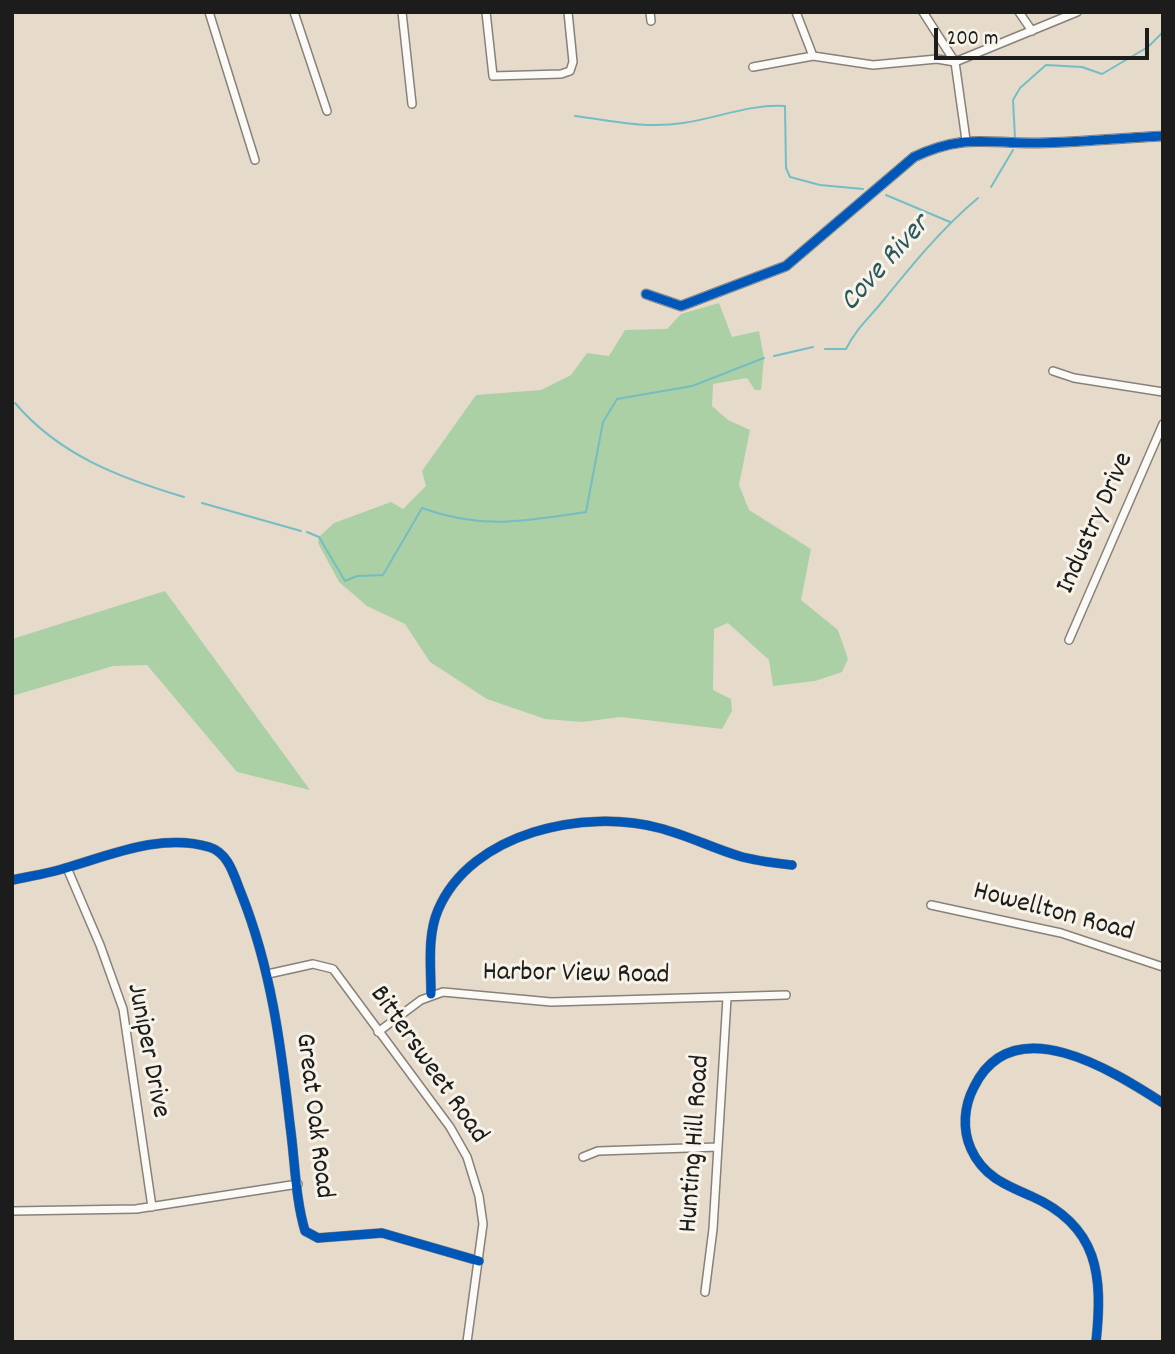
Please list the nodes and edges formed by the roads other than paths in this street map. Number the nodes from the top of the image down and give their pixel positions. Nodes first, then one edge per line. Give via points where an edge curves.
1 (209, 12) edge
2 (294, 12) edge
3 (402, 12) edge
4 (486, 12) edge
5 (568, 12) edge
6 (796, 12) edge
7 (923, 12) edge
8 (1019, 12) edge
9 (1077, 12) edge
10 (1032, 31) junction
11 (813, 55) junction
12 (956, 62) junction
13 (753, 67) dead end
14 (412, 104) dead end
15 (327, 111) dead end
16 (1163, 136) edge
17 (966, 140) junction
18 (255, 160) dead end
19 (646, 294) dead end
20 (1053, 371) dead end
21 (1163, 392) edge
22 (1163, 424) edge
23 (1069, 640) dead end
24 (792, 866) dead end
25 (67, 868) junction
26 (12, 880) edge
27 (931, 905) dead end
28 (1163, 967) edge
29 (268, 974) junction
30 (431, 995) junction
31 (786, 995) dead end
32 (727, 998) junction
33 (378, 1032) junction
34 (1163, 1103) edge
35 (718, 1147) junction
36 (583, 1157) dead end
37 (298, 1184) junction
38 (152, 1207) junction
39 (12, 1211) edge
40 (479, 1261) junction
41 (705, 1292) dead end
42 (467, 1342) edge
43 (1096, 1342) edge

1 - 18 street
2 - 15 street
3 - 14 street
4 - 5 street via 493,76 570,71
6 - 11 street
7 - 12 street
8 - 10 street
9 - 10 street
10 - 12 street
11 - 12 street via 873,65 937,59
11 - 13 street
12 - 17 street
16 - 17 street via 1037,143
17 - 19 street via 939,145 914,157 786,266 681,306
20 - 21 street
22 - 23 street, Industry Drive
24 - 30 street via 742,857 659,827 606,820 542,828 501,846 450,887 431,938
25 - 26 street
25 - 29 street, Great Oak Road via 118,851 173,843 218,851 229,863
25 - 38 street, Juniper Drive via 122,1009
27 - 28 street, Howellton Road via 1062,933
29 - 33 street, Bittersweet Road via 307,964 328,966
29 - 37 street, Great Oak Road
30 - 32 street, Harbor View Road via 443,992 551,1002
30 - 33 street
31 - 32 street, Harbor View Road
32 - 35 street, Hunting Hill Road
33 - 40 street, Bittersweet Road via 450,1127 467,1157 482,1217
34 - 43 street via 1090,1063 1044,1046 1013,1051 986,1070 967,1106 970,1147 989,1175 1064,1214 1087,1243 1100,1286
35 - 36 street via 598,1151
35 - 41 street, Hunting Hill Road
37 - 38 street
37 - 40 street, Great Oak Road via 304,1228 312,1237 376,1232
38 - 39 street
40 - 42 street, Bittersweet Road

